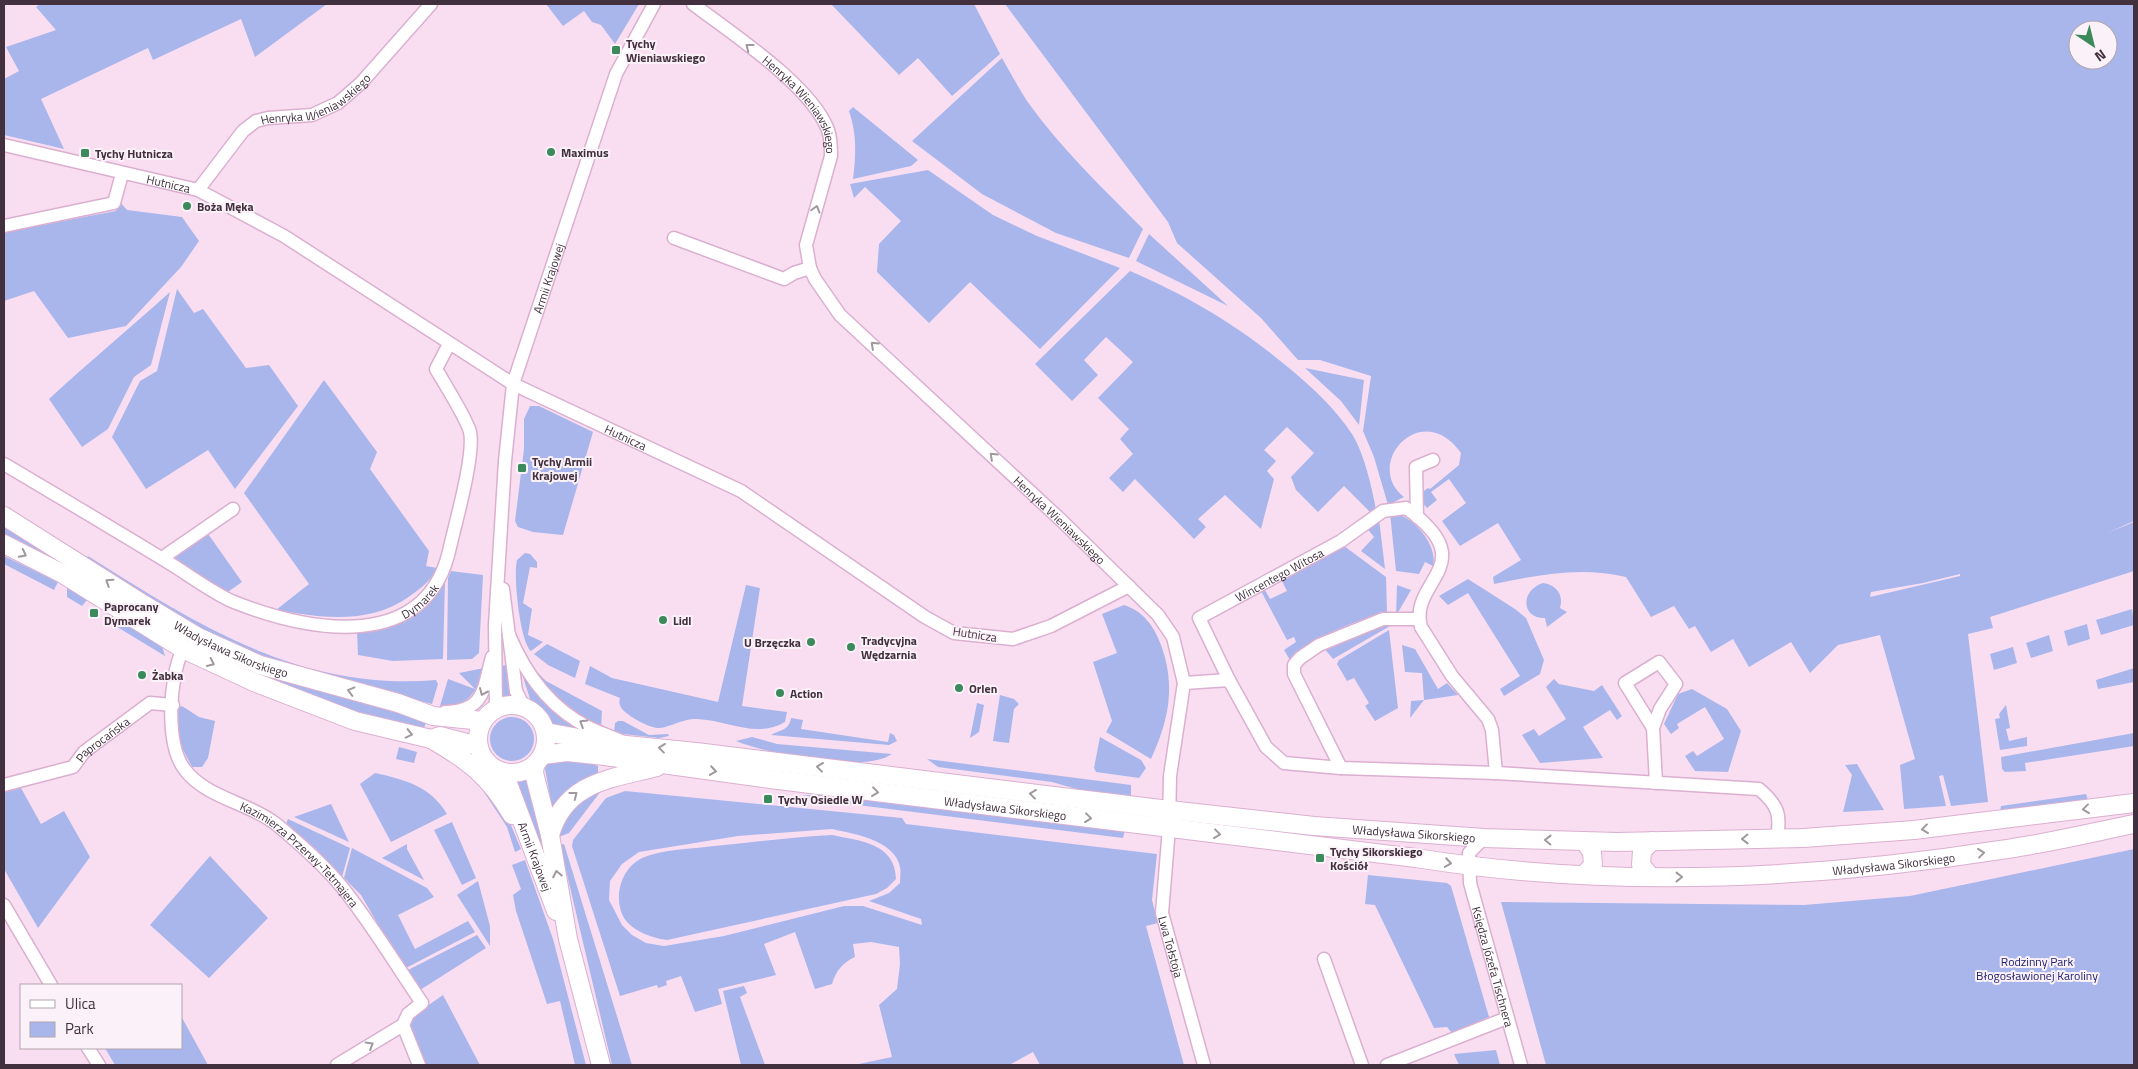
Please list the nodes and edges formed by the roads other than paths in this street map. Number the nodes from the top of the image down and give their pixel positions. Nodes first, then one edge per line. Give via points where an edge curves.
1 (432, 4) edge
2 (654, 4) edge
3 (693, 4) edge
4 (4, 145) edge
5 (122, 174) junction
6 (198, 190) junction
7 (4, 226) edge
8 (674, 238) dead end
9 (810, 268) junction
10 (449, 344) junction
11 (513, 384) junction
12 (1433, 460) dead end
13 (4, 464) edge
14 (233, 509) dead end
15 (4, 516) edge
16 (1417, 517) junction
17 (4, 544) edge
18 (162, 558) junction
19 (500, 568) junction
20 (1129, 586) junction
21 (1418, 620) junction
22 (509, 635) junction
23 (495, 645) junction
24 (182, 649) junction
25 (1229, 680) junction
26 (1184, 683) junction
27 (398, 703) junction
28 (173, 705) junction
29 (524, 706) junction
30 (496, 708) junction
31 (483, 721) junction
32 (1653, 728) junction
33 (546, 732) junction
34 (431, 739) junction
35 (627, 744) junction
36 (478, 746) junction
37 (539, 760) junction
38 (665, 764) junction
39 (1341, 768) junction
40 (504, 773) junction
41 (1496, 773) junction
42 (1656, 783) junction
43 (4, 785) edge
44 (2134, 803) edge
45 (1169, 819) junction
46 (2134, 824) edge
47 (550, 835) junction
48 (1484, 838) junction
49 (1777, 839) junction
50 (1584, 841) junction
51 (1652, 841) junction
52 (529, 843) junction
53 (1469, 867) junction
54 (1584, 875) junction
55 (1651, 877) junction
56 (4, 905) edge
57 (568, 939) junction
58 (1324, 959) dead end
59 (50, 984) edge
60 (1507, 1018) junction
61 (403, 1025) junction
62 (89, 1049) edge
63 (99, 1065) edge
64 (337, 1065) edge
65 (419, 1065) edge
66 (601, 1065) edge
67 (1204, 1065) edge
68 (1362, 1065) edge
69 (1387, 1065) edge
70 (1521, 1065) edge

1 - 6 street, Henryka Wieniawskiego via 361,83 338,103 312,115 256,121 243,131
2 - 11 street, Armii Krajowej via 616,74
9 -> 3 street, Henryka Wieniawskiego via 806,244 831,156 828,128 810,101 782,74
4 - 5 street, Hutnicza
5 - 6 street, Hutnicza
5 - 7 street via 114,202
6 - 10 street, Hutnicza via 284,236
8 - 9 street via 784,280
20 -> 9 street, Henryka Wieniawskiego via 840,315
10 - 11 street, Hutnicza
10 - 18 street, Dymarek via 436,368 470,431 470,451 447,563 431,593 414,608 393,620 363,627 301,623 232,601
11 - 19 street, Armii Krajowej via 505,461
11 - 20 street, Hutnicza via 741,491 925,617 954,633 1013,639 1052,626
12 - 16 street via 1416,467
13 - 18 street, Dymarek
14 - 18 street
27 -> 15 street, Władysława Sikorskiego via 260,665 198,637
16 - 21 street via 1434,537 1443,557 1420,608
16 - 25 street, Wincentego Witosa via 1406,508 1383,511 1341,541 1200,618
17 -> 24 street, Władysława Sikorskiego via 63,574
19 - 22 street, Armii Krajowej
19 - 23 street, Armii Krajowej
20 - 26 street, Henryka Wieniawskiego via 1158,615 1173,637
21 - 39 street via 1383,619 1319,645 1294,665 1294,674
21 - 41 street via 1452,676 1488,720
22 - 29 street, Armii Krajowej via 516,691
35 -> 22 street, Władysława Sikorskiego via 588,727 554,702 530,675
23 -> 27 street, Armii Krajowej via 486,683 476,703 466,709 434,712
23 - 30 street, Armii Krajowej
24 - 28 street, Kazimierza Przerwy-Tetmajera via 175,669
24 -> 34 street, Władysława Sikorskiego via 254,682 355,721
25 - 26 street
25 - 39 street, Wincentego Witosa via 1266,747 1284,763
26 - 45 street, Henryka Wieniawskiego via 1170,776
27 - 31 street, Władysława Sikorskiego via 433,716
28 - 43 street, Paprocańska via 150,703 84,752 73,767
28 - 61 street, Kazimierza Przerwy-Tetmajera via 173,736 185,770 206,790 256,810 276,824 323,866 344,890 422,1003 408,1014
29 - 30 street
29 - 33 street via 538,716
30 - 31 street
31 - 36 street via 478,733
32 - 32 street via 1660,709 1676,684 1659,662 1626,683
32 - 42 street
33 - 35 street, Władysława Sikorskiego
33 - 37 street via 546,747
34 - 36 street, Władysława Sikorskiego via 440,736
34 - 52 street via 462,757 487,779
45 -> 35 street, Władysława Sikorskiego
36 - 40 street via 487,763
37 - 38 street, Władysława Sikorskiego via 567,752
37 - 40 street via 524,772
37 - 47 street, Armii Krajowej via 539,795
38 -> 45 street, Władysława Sikorskiego
47 -> 38 street via 554,818 580,790
39 - 41 street, Wincentego Witosa
40 - 52 street, Armii Krajowej
41 - 42 street, Wincentego Witosa
42 - 49 street, Wincentego Witosa via 1759,789 1777,808
44 -> 49 street, Władysława Sikorskiego via 1914,830
45 - 48 street, Władysława Sikorskiego
45 -> 53 street, Władysława Sikorskiego
45 - 67 street, Lwa Tołstoja via 1162,913
55 -> 46 street, Władysława Sikorskiego via 1732,877 1872,867 2002,850
57 -> 47 street, Armii Krajowej
50 -> 48 street, Władysława Sikorskiego
48 - 53 street, Władysława Sikorskiego via 1469,853
49 -> 51 street, Władysława Sikorskiego
50 - 51 street, Władysława Sikorskiego
50 - 54 street via 1592,852 1594,865
51 - 55 street via 1642,851 1641,865
52 - 57 street, Armii Krajowej
53 - 54 street, Władysława Sikorskiego
53 - 60 street, Księdza Józefa Tischnera via 1475,903
54 - 55 street, Władysława Sikorskiego
56 - 59 street
57 - 66 street, Armii Krajowej
58 - 68 street
60 - 69 street
60 - 70 street, Księdza Józefa Tischnera
64 -> 61 street
61 - 65 street
62 - 63 street

